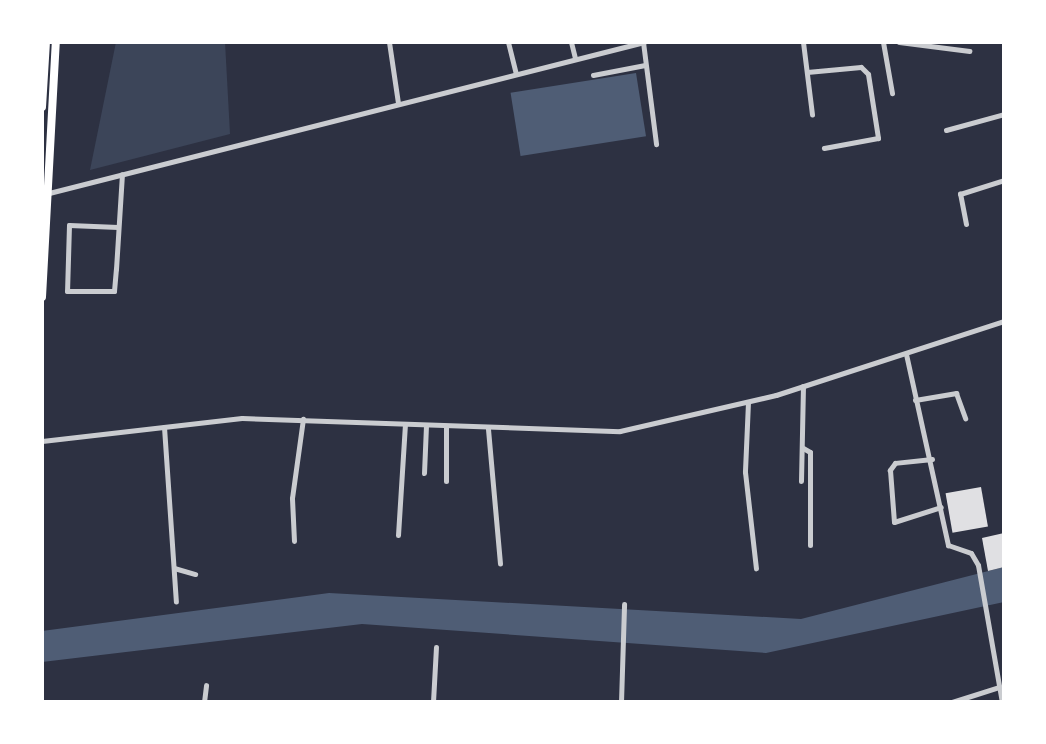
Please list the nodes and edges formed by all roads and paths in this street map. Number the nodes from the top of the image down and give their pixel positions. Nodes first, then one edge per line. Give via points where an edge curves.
1 (46, 42) edge
2 (56, 42) edge
3 (389, 42) edge
4 (508, 42) edge
5 (571, 42) edge
6 (644, 42) edge
7 (803, 42) edge
8 (883, 42) edge
9 (899, 42) edge
10 (969, 51) dead end
11 (575, 58) junction
12 (645, 65) junction
13 (807, 72) junction
14 (516, 73) junction
15 (593, 75) dead end
16 (892, 93) dead end
17 (43, 96) edge
18 (398, 103) junction
19 (42, 107) edge
20 (812, 114) dead end
21 (1004, 114) edge
22 (946, 130) dead end
23 (656, 144) dead end
24 (824, 148) dead end
25 (122, 174) junction
26 (1004, 180) edge
27 (49, 193) junction
28 (966, 224) dead end
29 (118, 227) junction
30 (42, 297) edge
31 (1004, 321) edge
32 (906, 354) junction
33 (803, 386) junction
34 (915, 400) junction
35 (748, 401) junction
36 (965, 418) dead end
37 (303, 419) junction
38 (405, 425) junction
39 (426, 426) junction
40 (164, 427) junction
41 (446, 427) junction
42 (488, 429) junction
43 (42, 441) edge
44 (803, 448) junction
45 (932, 459) junction
46 (424, 473) dead end
47 (446, 481) dead end
48 (801, 481) dead end
49 (941, 507) junction
50 (398, 535) dead end
51 (294, 541) dead end
52 (810, 545) dead end
53 (500, 563) dead end
54 (174, 568) junction
55 (756, 568) dead end
56 (195, 574) dead end
57 (176, 602) dead end
58 (624, 604) dead end
59 (436, 647) dead end
60 (206, 685) dead end
61 (999, 687) junction
62 (204, 702) edge
63 (433, 702) edge
64 (621, 702) edge
65 (952, 702) edge
66 (1002, 702) edge

1 - 17 main road
2 - 27 main road
3 - 18 street
4 - 14 street
5 - 11 street
6 - 11 street
6 - 12 street
7 - 13 street
8 - 16 street
9 - 10 street
11 - 14 street
12 - 15 street
12 - 23 street
13 - 20 street
13 - 24 street via 861,67 868,74 878,138
14 - 18 street
17 - 19 main road
18 - 25 street
21 - 22 street
25 - 27 street
25 - 29 street
26 - 28 street via 960,194
27 - 30 main road
29 - 29 street via 114,291 67,291 69,225
31 - 32 street
32 - 33 street
32 - 34 street
33 - 35 street
33 - 44 street
34 - 36 street via 956,393
34 - 45 street
35 - 42 street via 620,431
35 - 55 street via 745,472
37 - 38 street
37 - 40 street
37 - 51 street via 292,498
38 - 39 street
38 - 50 street
39 - 41 street
39 - 46 street
40 - 43 street
40 - 54 street
41 - 42 street
41 - 47 street
42 - 53 street
44 - 48 street
44 - 52 street via 810,452
45 - 49 street
45 - 49 street via 890,470 894,522
49 - 61 street via 950,550 971,553 978,565
54 - 56 street
54 - 57 street
58 - 64 street
59 - 63 street
60 - 62 street
61 - 65 street
61 - 66 street

